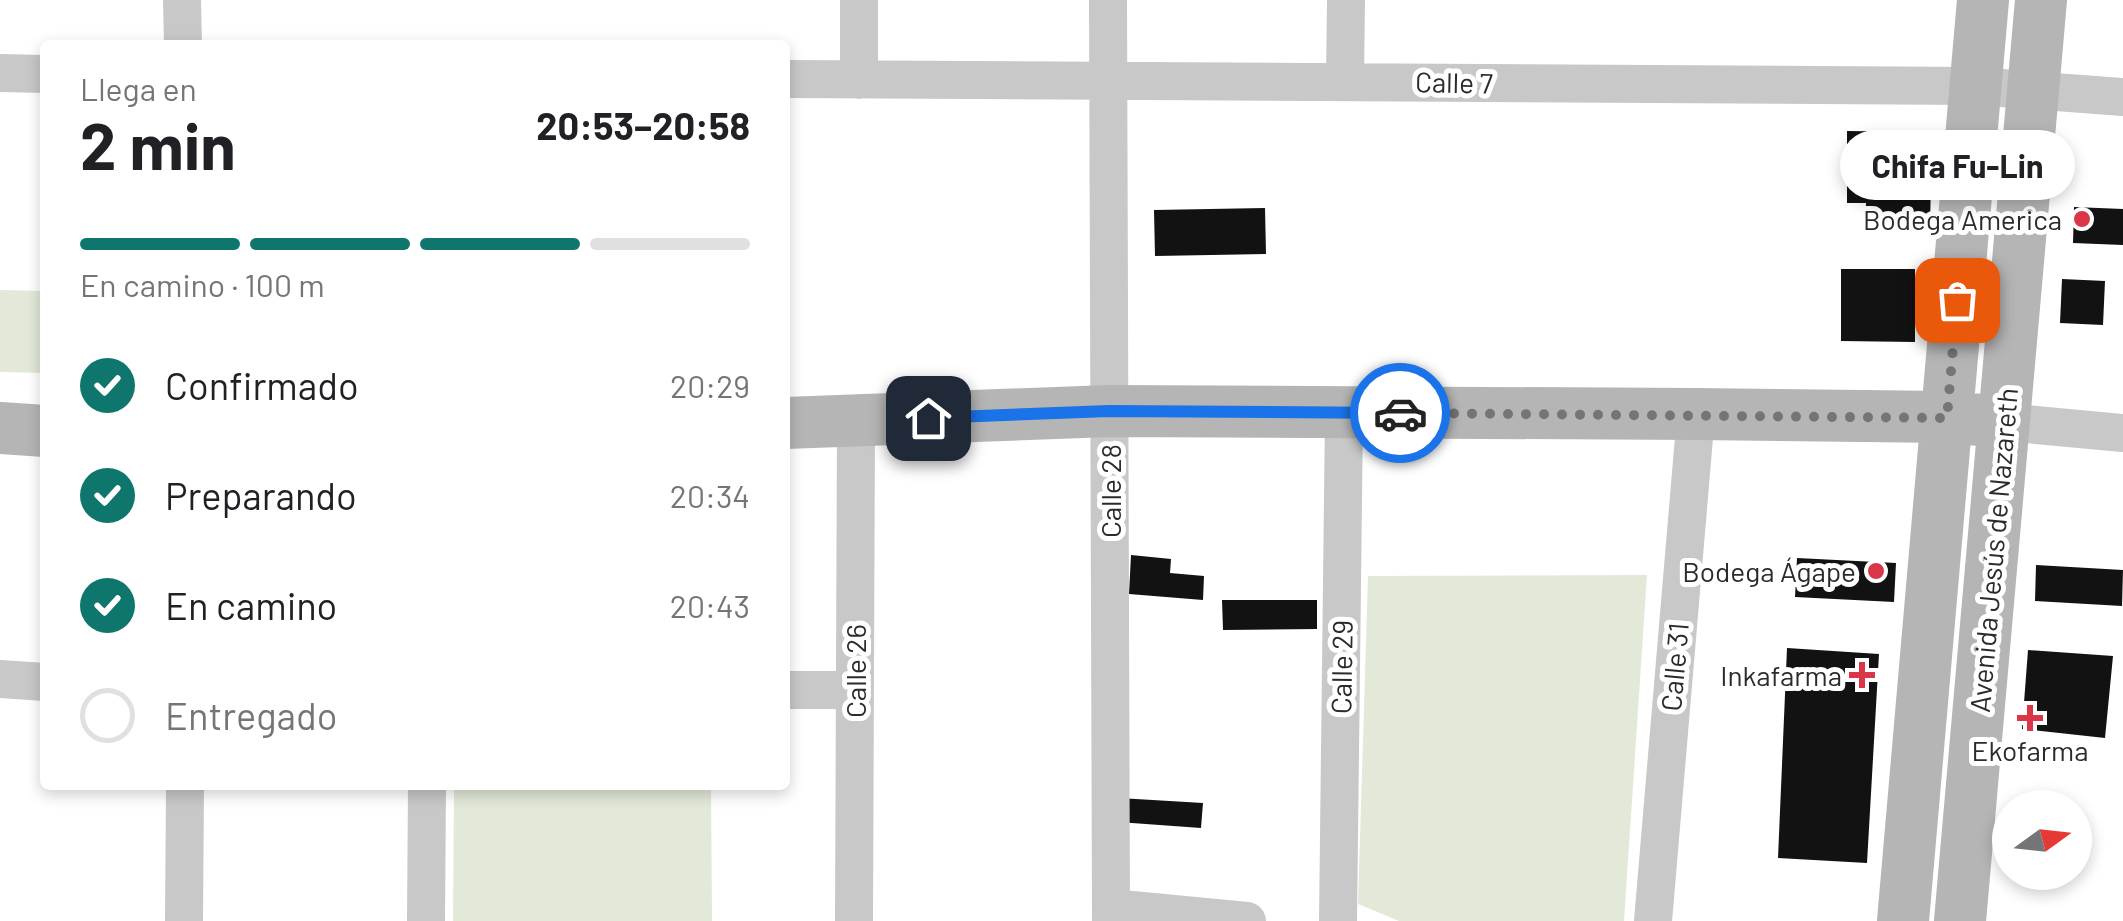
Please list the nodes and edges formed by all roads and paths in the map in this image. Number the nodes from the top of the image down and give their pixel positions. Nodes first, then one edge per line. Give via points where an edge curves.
1 (182, 0) edge
2 (859, 0) edge
3 (1108, 0) edge
4 (1346, 0) edge
5 (1984, 0) edge
6 (2041, 0) edge
7 (182, 40) edge
8 (0, 73) edge
9 (40, 74) edge
10 (790, 79) edge
11 (859, 80) junction
12 (1108, 81) junction
13 (1345, 81) junction
14 (1976, 86) junction
15 (2033, 90) junction
16 (2123, 97) edge
17 (1109, 411) junction
18 (1344, 413) junction
19 (1696, 414) junction
20 (1947, 418) junction
21 (856, 421) junction
22 (2004, 422) junction
23 (790, 423) edge
24 (0, 428) edge
25 (40, 431) edge
26 (2123, 433) edge
27 (0, 679) edge
28 (40, 682) edge
29 (790, 690) edge
30 (855, 690) junction
31 (185, 790) edge
32 (427, 790) edge
33 (1111, 914) edge
34 (184, 921) edge
35 (426, 921) edge
36 (854, 921) edge
37 (1247, 921) edge
38 (1338, 921) edge
39 (1653, 921) edge
40 (1903, 921) edge
41 (1960, 921) edge

1 - 7 street
2 - 11 street
3 - 12 street, Calle 28
4 - 13 street
5 - 14 main road, Avenida Jesús de Nazareth
6 - 15 main road, Avenida Jesús de Nazareth
8 - 9 street
10 - 11 street, Calle 7
11 - 12 street, Calle 7
12 - 13 street, Calle 7
12 - 17 street, Calle 28
13 - 14 street, Calle 7
14 - 15 street, Calle 7
14 - 20 main road, Avenida Jesús de Nazareth
15 - 16 street, Calle 7
15 - 22 main road, Avenida Jesús de Nazareth
17 - 18 main road
17 - 21 main road
17 - 33 street, Calle 28
18 - 19 main road
18 - 38 street, Calle 29
19 - 20 main road
19 - 39 street, Calle 31
20 - 22 main road
20 - 40 main road, Avenida Jesús de Nazareth
21 - 23 main road
21 - 30 street, Calle 26
22 - 26 street
22 - 41 main road, Avenida Jesús de Nazareth
24 - 25 main road
27 - 28 street
29 - 30 street
30 - 36 street, Calle 26
31 - 34 street
32 - 35 street
33 - 37 street

